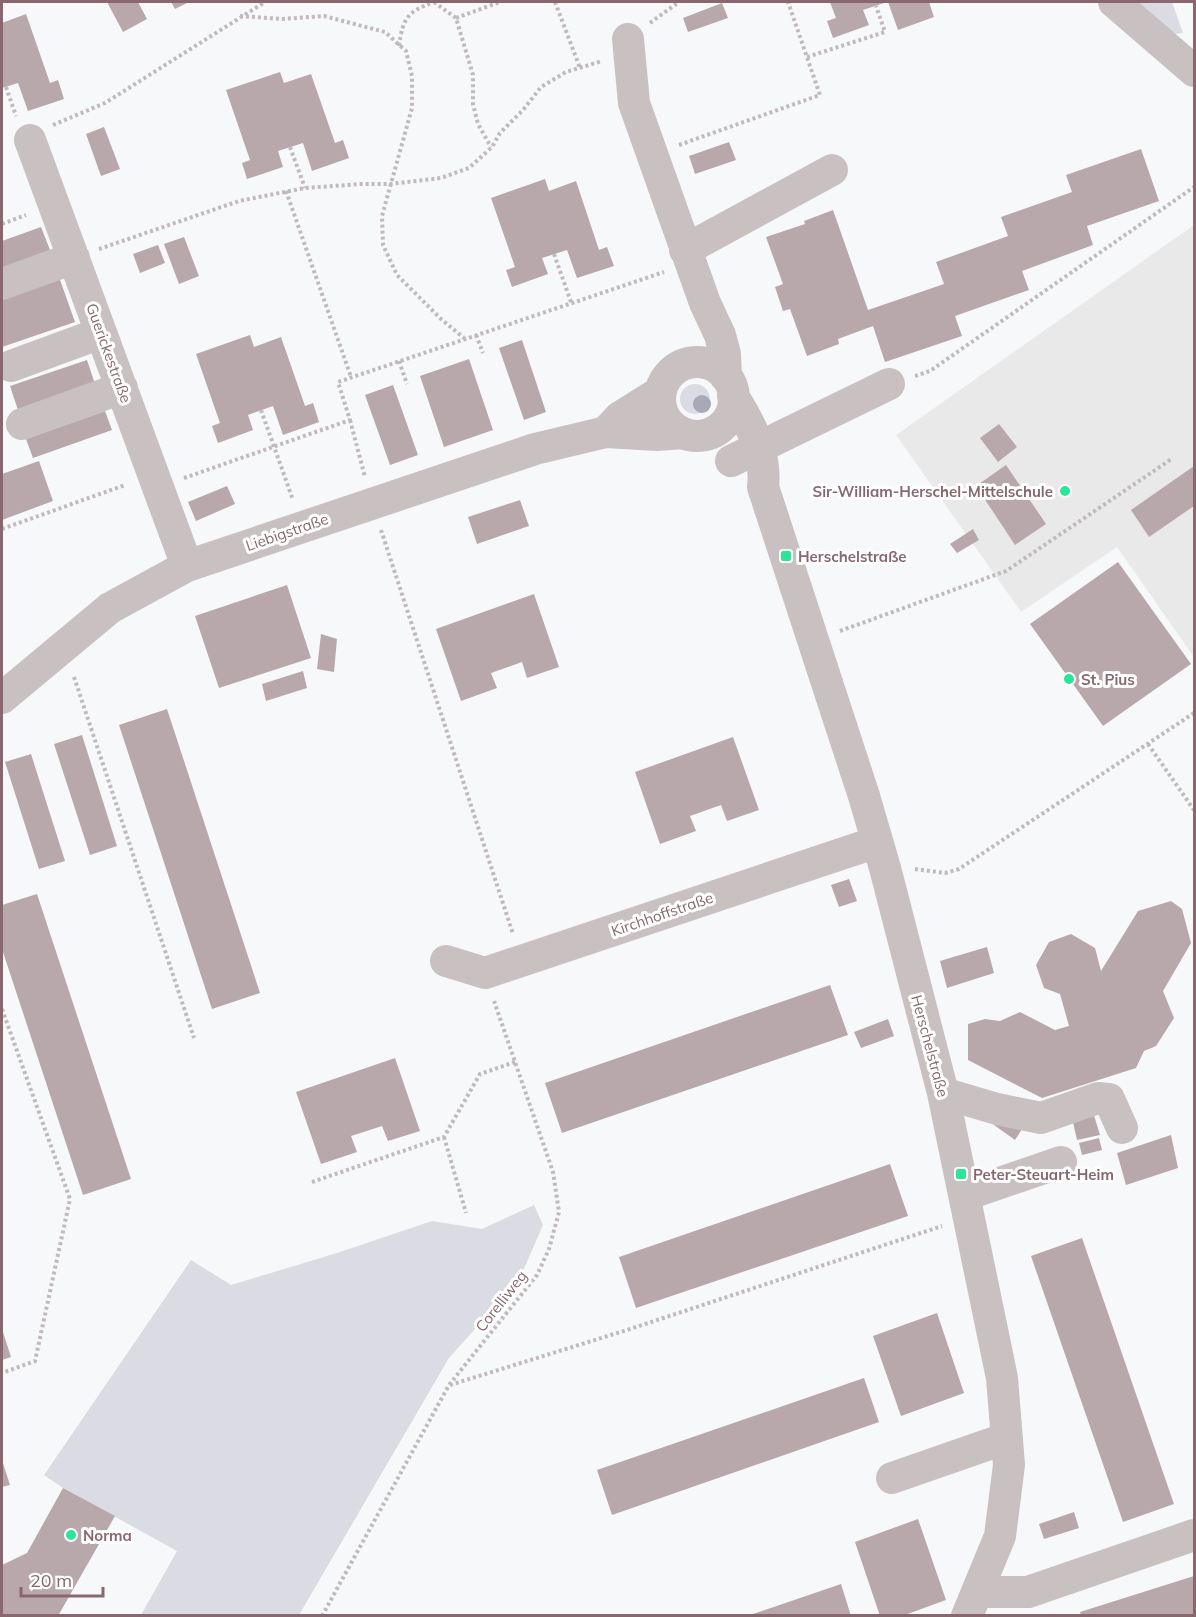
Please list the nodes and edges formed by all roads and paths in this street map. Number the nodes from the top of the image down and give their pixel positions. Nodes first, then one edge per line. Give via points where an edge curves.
1 (265, 2) edge
2 (434, 2) edge
3 (500, 2) edge
4 (555, 2) edge
5 (788, 2) edge
6 (1114, 2) edge
7 (876, 6) dead end
8 (240, 16) junction
9 (456, 18) junction
10 (399, 46) junction
11 (628, 47) joint
12 (807, 57) junction
13 (580, 68) junction
14 (1194, 72) edge
15 (30, 140) joint
16 (290, 147) dead end
17 (492, 147) junction
18 (651, 155) junction
19 (832, 171) dead end
20 (390, 184) junction
21 (1194, 187) edge
22 (304, 188) junction
23 (286, 191) junction
24 (554, 254) dead end
25 (688, 257) junction
26 (74, 258) junction
27 (2, 284) edge
28 (571, 302) junction
29 (705, 303) junction
30 (101, 333) junction
31 (476, 334) junction
32 (464, 338) junction
33 (483, 353) dead end
34 (399, 361) junction
35 (685, 364) junction
36 (11, 366) dead end
37 (351, 377) junction
38 (408, 384) dead end
39 (889, 384) joint
40 (730, 387) junction
41 (122, 388) junction
42 (660, 392) junction
43 (261, 410) dead end
44 (350, 420) junction
45 (22, 424) dead end
46 (606, 432) junction
47 (689, 434) junction
48 (274, 447) junction
49 (758, 447) junction
50 (1173, 458) dead end
51 (731, 461) junction
52 (156, 481) junction
53 (763, 487) junction
54 (373, 504) junction
55 (302, 527) junction
56 (2, 529) edge
57 (187, 566) junction
58 (814, 641) junction
59 (63, 645) junction
60 (2, 698) edge
61 (1194, 713) edge
62 (1148, 744) junction
63 (1194, 810) edge
64 (881, 855) junction
65 (446, 961) dead end
66 (522, 961) junction
67 (485, 973) junction
68 (2, 1009) edge
69 (194, 1038) dead end
70 (515, 1062) junction
71 (943, 1093) junction
72 (1122, 1128) dead end
73 (444, 1137) junction
74 (1061, 1162) dead end
75 (312, 1182) dead end
76 (968, 1206) junction
77 (466, 1213) dead end
78 (2, 1373) edge
79 (449, 1386) junction
80 (1007, 1438) junction
81 (892, 1478) dead end
82 (1194, 1535) edge
83 (972, 1604) edge
84 (322, 1616) edge

1 - 8 path
2 - 9 path
2 - 10 path via 406,18
3 - 9 path
4 - 13 path
5 - 12 path
6 - 14 street
7 - 12 path via 885,32
8 - 10 path via 324,16 384,32
8 - 15 path via 105,103 47,128
9 - 17 path via 473,75 478,124
10 - 20 path via 406,51 412,76 412,108
11 - 13 path
11 - 18 street, Herschelstraße via 634,103
12 - 18 path via 820,95
13 - 17 path via 541,87
15 - 26 street, Guerickestraße
16 - 22 path
17 - 20 path via 469,168 441,178
18 - 25 street, Herschelstraße
19 - 25 street
20 - 22 path
20 - 32 path via 382,216 383,245 397,275
21 - 39 path via 930,371
22 - 23 path
23 - 26 path via 240,201
23 - 37 path
24 - 28 path
25 - 28 path
25 - 29 street, Herschelstraße
26 - 27 street
26 - 30 street, Guerickestraße
28 - 31 path
29 - 35 street via 702,333
29 - 40 street, Herschelstraße via 720,335
30 - 36 street
30 - 41 street, Guerickestraße
31 - 32 path
31 - 33 path
32 - 34 path
34 - 37 path
34 - 38 path
35 - 40 street via 703,363 719,370
35 - 42 street via 666,378
37 - 44 path via 338,382
39 - 49 street
40 - 47 street, Herschelstraße via 731,412 725,424 712,432
40 - 49 street, Herschelstraße
41 - 45 street
41 - 52 street, Guerickestraße
42 - 46 street, Liebigstraße via 620,417
42 - 47 street via 663,415
43 - 48 path
44 - 48 path
44 - 54 path
46 - 47 street, Liebigstraße
46 - 54 street, Liebigstraße via 535,449
47 - 51 street
48 - 52 path
48 - 55 path
49 - 51 street
49 - 53 street, Herschelstraße via 765,474
50 - 58 path via 1006,572
51 - 53 street
52 - 56 path
52 - 57 street, Guerickestraße
53 - 58 street, Herschelstraße
54 - 55 street, Liebigstraße
54 - 66 path
55 - 57 street, Liebigstraße
57 - 59 street, Liebigstraße via 111,608
58 - 64 street, Herschelstraße
59 - 60 street, Liebigstraße
59 - 69 path
61 - 62 path
62 - 63 path
62 - 64 path via 959,869 945,873
64 - 66 street, Kirchhoffstraße
64 - 71 street, Herschelstraße
65 - 67 street
66 - 67 street, Kirchhoffstraße
67 - 70 path, Corelliweg
68 - 78 path via 70,1199 35,1361
70 - 73 path via 480,1074
70 - 79 path, Corelliweg via 553,1172 559,1212 537,1275
71 - 72 street via 1041,1119 1098,1098 1109,1099
71 - 76 street, Herschelstraße
73 - 75 path
73 - 77 path
74 - 76 street
76 - 79 path
76 - 80 street, Herschelstraße via 1002,1378
79 - 84 path, Corelliweg
80 - 81 street
80 - 83 street, Herschelstraße via 1009,1465 1000,1536
82 - 83 street via 1028,1592

